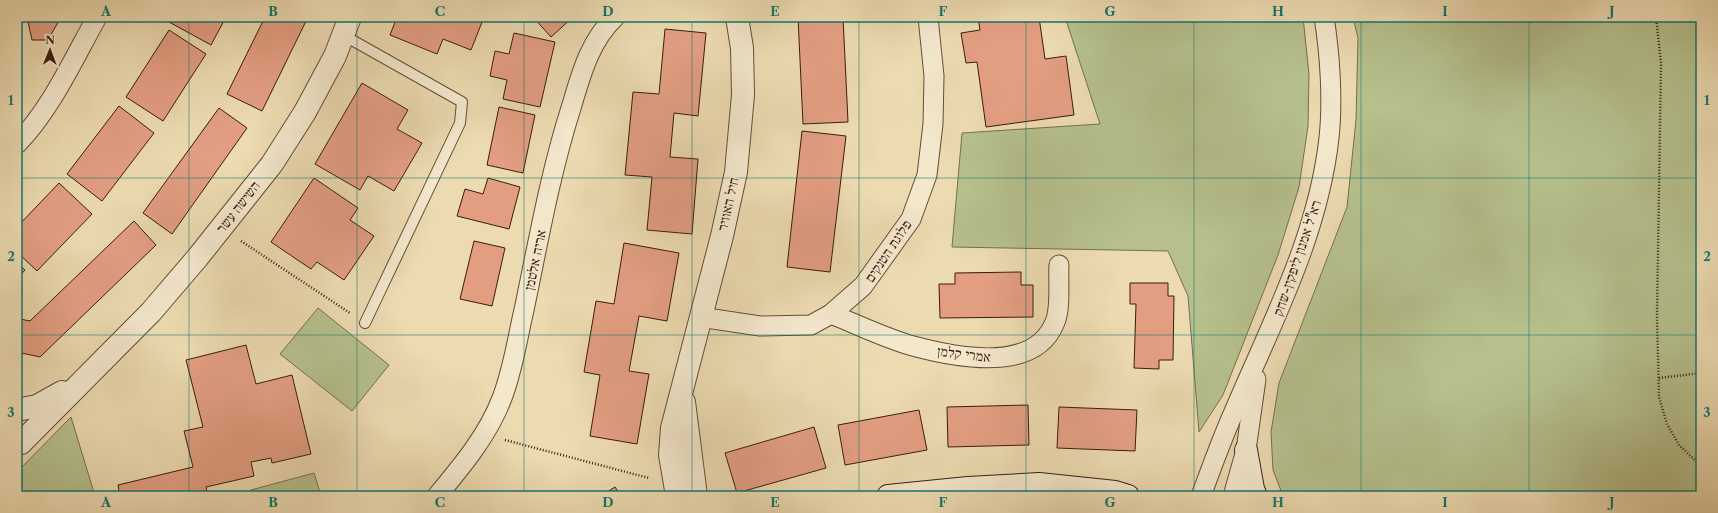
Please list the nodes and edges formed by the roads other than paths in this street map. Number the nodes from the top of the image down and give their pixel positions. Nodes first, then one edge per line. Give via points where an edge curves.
1 (96, 17) edge
2 (615, 17) edge
3 (737, 17) edge
4 (928, 17) edge
5 (1324, 17) edge
6 (346, 26) edge
7 (17, 144) edge
8 (1059, 265) dead end
9 (831, 314) junction
10 (700, 317) junction
11 (365, 323) road end
12 (1261, 354) junction
13 (91, 372) junction
14 (683, 387) junction
15 (17, 410) edge
16 (18, 443) edge
17 (1246, 450) junction
18 (676, 490) edge
19 (438, 496) edge
20 (696, 496) edge
21 (888, 496) edge
22 (1128, 496) edge
23 (1201, 496) edge
24 (1233, 496) edge
25 (1256, 496) edge

1 - 7 street via 56,91 33,127
2 - 19 street, אריה אלטמן via 605,27 585,61 561,140 503,397 493,420 466,461
3 - 10 street, חיל האוויר via 742,48 743,96 736,172
4 - 9 street, פלוגת הטנקים via 934,76 933,124 927,175 911,218 864,286
5 - 12 street, רא"ל אמנון ליפקין-שחק via 1328,38 1330,89 1329,137 1323,178 1313,222
6 - 11 lane via 462,102 460,123
6 - 13 street, השישה עשר via 335,56 305,112 272,164 151,312
8 - 9 street, אמרי קלמן via 1056,322 1046,339 1022,354 990,359 912,346
9 - 10 street, פלוגת הטנקים via 811,325 788,326 760,326
10 - 14 street, חיל האוויר
12 - 17 street, רא"ל אמנון ליפקין-שחק
12 - 23 street, רא"ל אמנון ליפקין-שחק via 1233,414
13 - 15 street, השישה עשר via 48,401
13 - 16 street, השישה עשר
14 - 18 street, חיל האוויר via 672,428 670,455
14 - 20 street, חיל האוויר
17 - 24 street, רא"ל אמנון ליפקין-שחק
17 - 25 street
21 - 22 street via 1040,484 1115,492

